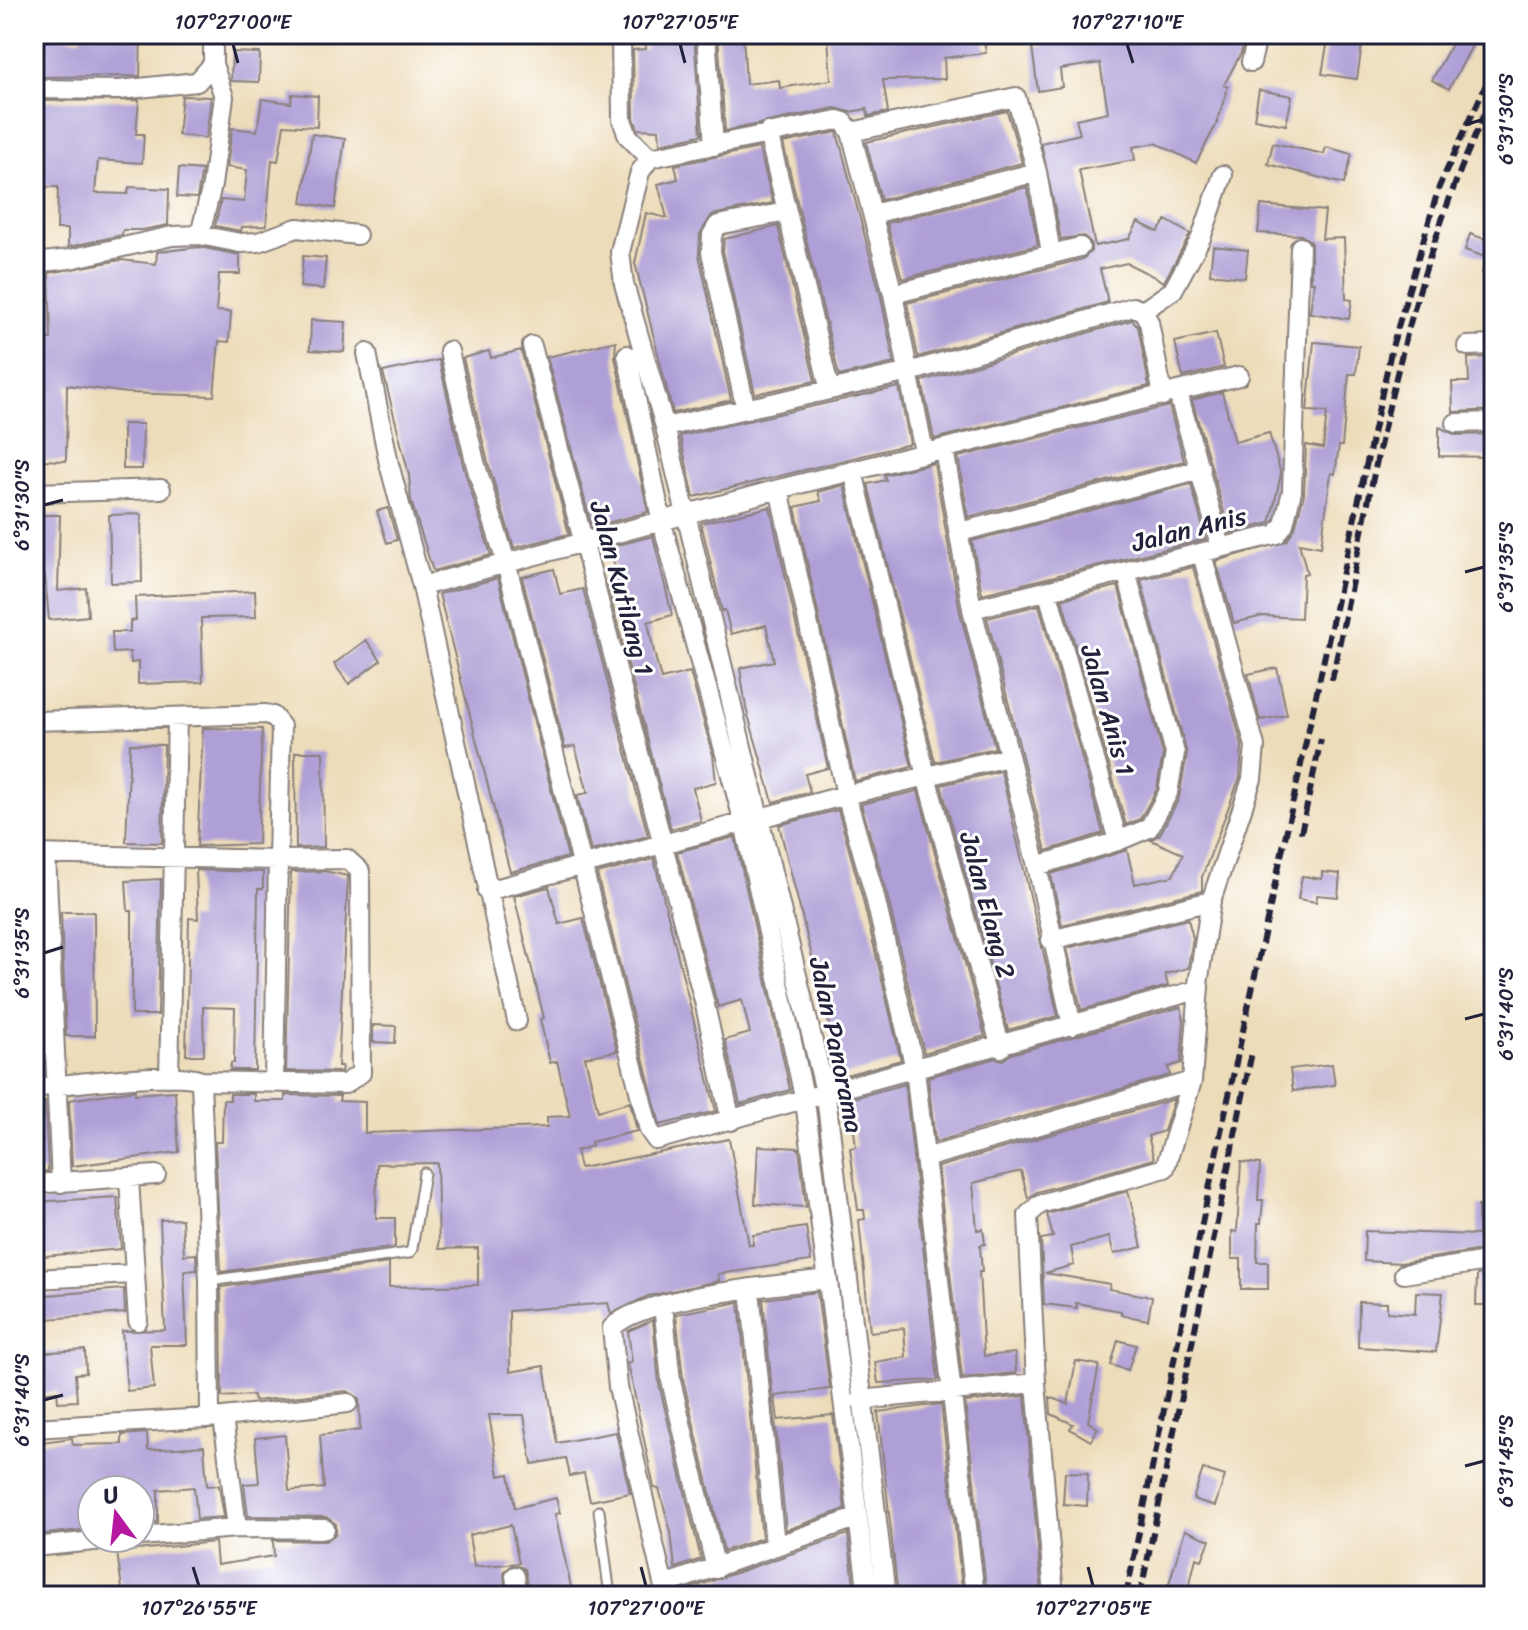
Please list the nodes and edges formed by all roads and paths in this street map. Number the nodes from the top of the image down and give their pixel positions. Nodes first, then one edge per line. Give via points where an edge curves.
1 (213, 34) edge
2 (621, 34) edge
3 (706, 34) edge
4 (1258, 34) edge
5 (1251, 62) dead end
6 (213, 64) junction
7 (34, 89) edge
8 (768, 132) junction
9 (851, 132) junction
10 (714, 146) junction
11 (650, 158) junction
12 (1037, 172) junction
13 (1223, 175) dead end
14 (787, 212) junction
15 (873, 214) junction
16 (200, 235) junction
17 (357, 235) dead end
18 (1080, 247) dead end
19 (1300, 247) dead end
20 (1051, 253) junction
21 (34, 263) edge
22 (893, 294) junction
23 (1143, 311) junction
24 (1494, 345) edge
25 (532, 346) dead end
26 (1467, 346) dead end
27 (449, 351) dead end
28 (367, 353) dead end
29 (627, 355) dead end
30 (909, 372) junction
31 (1239, 376) dead end
32 (829, 387) junction
33 (1171, 394) junction
34 (746, 410) junction
35 (1494, 422) edge
36 (1456, 423) dead end
37 (665, 427) junction
38 (944, 449) junction
39 (924, 452) junction
40 (1201, 469) junction
41 (853, 471) junction
42 (161, 489) dead end
43 (779, 489) junction
44 (34, 493) edge
45 (686, 514) junction
46 (662, 523) junction
47 (960, 532) junction
48 (583, 543) junction
49 (1221, 547) junction
50 (1202, 554) junction
51 (506, 562) junction
52 (1126, 571) junction
53 (422, 586) junction
54 (1048, 593) junction
55 (972, 609) junction
56 (177, 717) junction
57 (34, 721) edge
58 (1008, 757) junction
59 (926, 776) junction
60 (846, 795) junction
61 (751, 821) junction
62 (1118, 841) junction
63 (663, 843) junction
64 (40, 855) edge
65 (173, 860) junction
66 (278, 860) junction
67 (581, 865) junction
68 (1037, 866) junction
69 (487, 891) junction
70 (1211, 901) junction
71 (1051, 940) junction
72 (1199, 986) junction
73 (517, 1021) dead end
74 (1072, 1026) junction
75 (1001, 1048) junction
76 (915, 1069) junction
77 (169, 1077) junction
78 (201, 1081) junction
79 (1192, 1081) junction
80 (274, 1082) junction
81 (55, 1086) junction
82 (34, 1088) edge
83 (826, 1096) junction
84 (805, 1101) junction
85 (731, 1121) junction
86 (925, 1158) junction
87 (424, 1173) dead end
88 (156, 1175) dead end
89 (129, 1179) junction
90 (61, 1183) junction
91 (34, 1184) edge
92 (1494, 1260) edge
93 (133, 1274) junction
94 (1404, 1274) dead end
95 (34, 1279) edge
96 (827, 1279) junction
97 (209, 1281) junction
98 (750, 1289) junction
99 (663, 1305) junction
100 (138, 1321) dead end
101 (1036, 1383) junction
102 (953, 1388) junction
103 (860, 1400) junction
104 (348, 1403) dead end
105 (217, 1418) junction
106 (34, 1428) edge
107 (599, 1511) dead end
108 (856, 1518) junction
109 (237, 1528) junction
110 (325, 1529) dead end
111 (156, 1535) edge
112 (76, 1543) edge
113 (775, 1545) junction
114 (34, 1547) edge
115 (716, 1569) junction
116 (515, 1576) dead end
117 (665, 1590) edge
118 (518, 1596) edge
119 (610, 1596) edge
120 (868, 1596) edge
121 (886, 1596) edge
122 (975, 1596) edge
123 (1054, 1596) edge

1 - 6 street
2 - 11 street via 622,120 628,136
3 - 10 street
4 - 5 street
6 - 7 street via 197,82 119,90
6 - 16 street via 224,97
8 - 9 street via 837,120
8 - 10 street
8 - 14 street
9 - 12 street via 1016,97
9 - 15 street
10 - 11 street
11 - 37 street, Jalan Panorama via 640,172 620,252 624,284
12 - 15 street
12 - 20 street
13 - 23 street via 1201,238 1173,290
14 - 32 street
14 - 34 street via 718,225 712,235 711,252
15 - 22 street
16 - 17 street via 240,243 297,228
16 - 21 street
18 - 20 street
19 - 49 street, Jalan Anis via 1290,506 1277,534
20 - 22 street
22 - 30 street
23 - 30 street via 1133,307
23 - 33 street
24 - 26 street
25 - 48 street, Jalan Kutilang 1
27 - 51 street
28 - 53 street via 389,464
29 - 46 street
30 - 32 street
30 - 39 street
31 - 33 street
32 - 34 street
33 - 38 street
33 - 40 street
34 - 37 street
35 - 36 street
37 - 45 street, Jalan Panorama
38 - 39 street
38 - 47 street
39 - 41 street
40 - 47 street
40 - 49 street
41 - 43 street
41 - 59 street, Jalan Elang 2
42 - 44 street
43 - 45 street
43 - 60 street
45 - 46 street
45 - 61 street, Jalan Panorama
46 - 48 street
46 - 61 street
47 - 55 street
48 - 51 street
48 - 63 street, Jalan Kutilang 1
49 - 50 street, Jalan Anis
50 - 52 street, Jalan Anis
50 - 70 street via 1255,746 1252,779
51 - 53 street
51 - 67 street
52 - 54 street, Jalan Anis
52 - 62 street via 1175,753 1168,793 1151,826
53 - 69 street
54 - 55 street, Jalan Anis
54 - 62 street, Jalan Anis 1
55 - 58 street
56 - 57 street
56 - 65 street
56 - 66 street via 265,714 278,719
58 - 59 street
58 - 68 street
59 - 60 street
59 - 75 street, Jalan Elang 2
60 - 61 street
60 - 76 street
61 - 63 street
61 - 83 street, Jalan Panorama
61 - 84 street
62 - 68 street
63 - 67 street
63 - 85 street, Jalan Kutilang 1
64 - 65 street
64 - 81 street
65 - 66 street
65 - 77 street
66 - 80 street
66 - 80 street via 347,859 360,871 361,1073 345,1084
67 - 69 street
67 - 85 street via 653,1138
68 - 71 street
69 - 73 street
70 - 71 street
70 - 72 street
71 - 74 street
72 - 74 street via 1193,993
72 - 79 street
74 - 75 street
75 - 76 street
76 - 83 street
76 - 86 street
77 - 78 street
77 - 81 street
78 - 80 street
78 - 97 street
79 - 86 street
79 - 101 street via 1165,1168 1040,1204 1028,1215
81 - 82 street
81 - 90 street
83 - 84 street
83 - 103 street, Jalan Panorama
84 - 85 street
84 - 96 street
86 - 102 street
87 - 97 lane via 409,1253
88 - 89 street
89 - 90 street
89 - 93 street
90 - 91 street
92 - 94 street
93 - 95 street
93 - 100 street
96 - 98 street
96 - 108 street
97 - 105 street
98 - 99 street
98 - 113 street
99 - 115 street via 673,1393
99 - 117 street via 618,1322 612,1340
101 - 102 street
101 - 123 street
102 - 103 street
102 - 122 street
103 - 121 street, Jalan Panorama
104 - 105 street
105 - 106 street
105 - 109 street
107 - 119 lane
108 - 113 street
108 - 120 street
109 - 110 street
109 - 111 street
112 - 114 street
113 - 115 street
115 - 117 street
116 - 118 street

